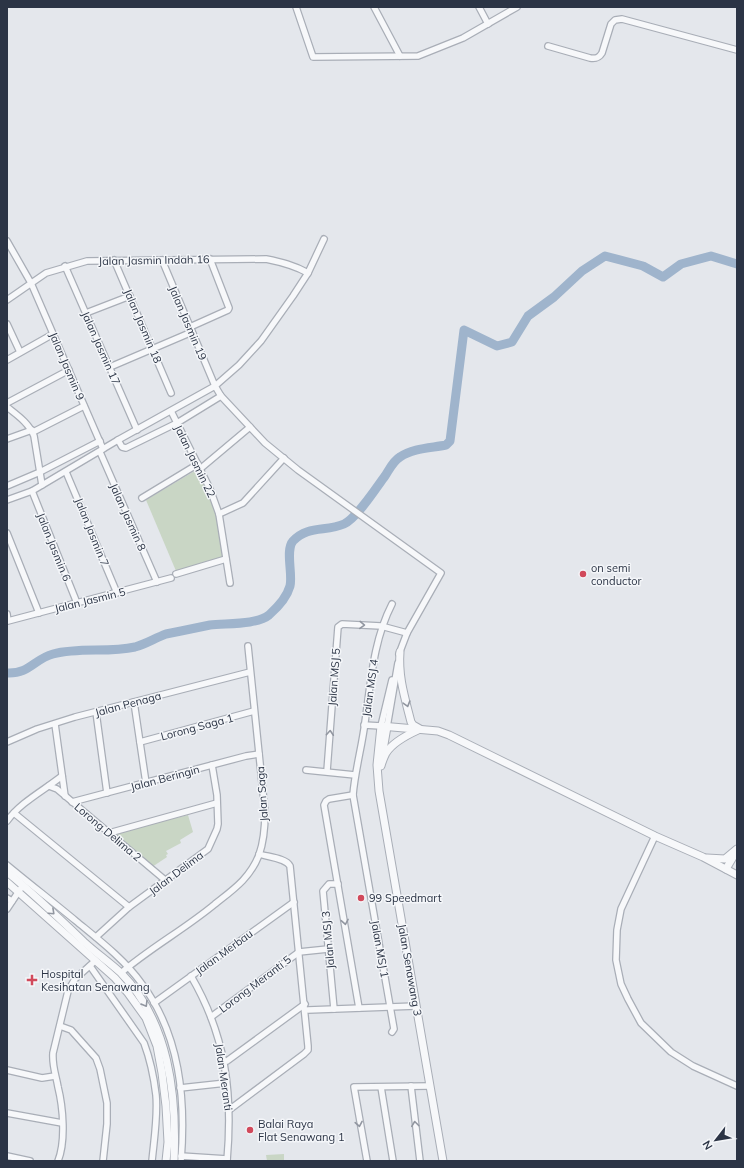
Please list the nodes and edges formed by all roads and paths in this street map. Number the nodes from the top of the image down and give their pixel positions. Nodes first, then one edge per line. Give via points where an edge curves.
1 (296, 7) edge
2 (374, 7) edge
3 (479, 7) edge
4 (516, 7) edge
5 (488, 24) junction
6 (548, 46) dead end
7 (737, 50) edge
8 (400, 56) junction
9 (324, 239) dead end
10 (7, 242) edge
11 (114, 260) junction
12 (162, 260) junction
13 (210, 260) junction
14 (65, 266) junction
15 (308, 273) junction
16 (31, 283) junction
17 (130, 296) junction
18 (7, 300) edge
19 (86, 313) junction
20 (7, 324) edge
21 (191, 330) junction
22 (53, 334) junction
23 (152, 349) junction
24 (20, 352) junction
25 (7, 360) edge
26 (110, 367) junction
27 (69, 370) junction
28 (215, 386) junction
29 (171, 392) dead end
30 (221, 396) junction
31 (7, 403) edge
32 (84, 406) junction
33 (7, 407) edge
34 (171, 411) junction
35 (177, 423) junction
36 (250, 427) junction
37 (137, 430) junction
38 (32, 431) junction
39 (7, 439) edge
40 (118, 440) junction
41 (100, 441) junction
42 (102, 451) junction
43 (284, 458) junction
44 (199, 467) junction
45 (40, 472) junction
46 (66, 472) junction
47 (42, 485) junction
48 (7, 486) edge
49 (32, 491) junction
50 (142, 498) dead end
51 (7, 500) edge
52 (219, 514) junction
53 (7, 533) edge
54 (226, 559) junction
55 (176, 574) dead end
56 (171, 578) dead end
57 (157, 582) junction
58 (230, 583) dead end
59 (117, 593) junction
60 (77, 603) junction
61 (392, 604) dead end
62 (39, 613) junction
63 (7, 614) edge
64 (381, 626) junction
65 (407, 634) junction
66 (248, 646) dead end
67 (400, 652) junction
68 (250, 672) junction
69 (134, 702) junction
70 (254, 711) junction
71 (96, 712) junction
72 (55, 724) junction
73 (364, 725) junction
74 (384, 727) junction
75 (420, 729) junction
76 (7, 742) edge
77 (140, 742) junction
78 (259, 754) junction
79 (212, 765) junction
80 (381, 766) junction
81 (306, 770) dead end
82 (327, 771) junction
83 (355, 775) junction
84 (62, 776) junction
85 (378, 779) junction
86 (146, 783) junction
87 (49, 786) junction
88 (107, 793) junction
89 (353, 795) junction
90 (65, 796) junction
91 (72, 802) junction
92 (217, 803) junction
93 (14, 813) junction
94 (7, 821) edge
95 (109, 833) junction
96 (655, 836) junction
97 (737, 850) edge
98 (259, 854) junction
99 (703, 857) junction
100 (7, 865) edge
101 (737, 866) edge
102 (726, 869) junction
103 (7, 872) edge
104 (735, 874) edge
105 (165, 880) junction
106 (7, 882) edge
107 (338, 884) junction
108 (23, 885) junction
109 (18, 892) junction
110 (10, 899) edge
111 (294, 902) junction
112 (129, 908) junction
113 (7, 909) edge
114 (96, 937) junction
115 (328, 949) junction
116 (299, 952) junction
117 (92, 963) junction
118 (128, 967) junction
119 (121, 973) junction
120 (190, 976) junction
121 (154, 1003) junction
122 (305, 1004) junction
123 (416, 1006) junction
124 (390, 1007) junction
125 (359, 1008) junction
126 (334, 1009) junction
127 (308, 1010) dead end
128 (211, 1017) junction
129 (60, 1026) junction
130 (392, 1032) dead end
131 (224, 1061) junction
132 (7, 1070) edge
133 (55, 1076) junction
134 (226, 1083) junction
135 (411, 1086) junction
136 (429, 1086) junction
137 (737, 1086) edge
138 (381, 1087) junction
139 (180, 1088) junction
140 (229, 1110) junction
141 (7, 1113) edge
142 (62, 1123) junction
143 (7, 1156) edge
144 (181, 1159) edge
145 (227, 1160) edge
146 (30, 1161) edge
147 (58, 1161) edge
148 (103, 1161) edge
149 (152, 1161) edge
150 (166, 1161) edge
151 (174, 1161) edge
152 (367, 1161) edge
153 (393, 1161) edge
154 (420, 1161) edge
155 (443, 1161) edge

1 - 8 street via 313,57
2 - 8 street
3 - 5 street
4 - 5 street
5 - 8 street via 463,38 418,56
6 - 7 street via 595,59 602,53 611,24 622,19
9 - 15 street
10 - 16 street, Jalan Jasmin 9
11 - 12 street, Jalan Jasmin Indah 16
11 - 14 street, Jalan Jasmin Indah 16 via 86,261
11 - 17 street, Jalan Jasmin 18
12 - 13 street, Jalan Jasmin Indah 16
12 - 21 street, Jalan Jasmin 19
13 - 15 street, Jalan Jasmin Indah 16 via 266,259 285,262
13 - 21 street via 229,308
14 - 16 street, Jalan Jasmin Indah 16 via 46,273
14 - 19 street, Jalan Jasmin 17
15 - 28 street via 261,341 239,366
16 - 18 street, Jalan Jasmin Indah 16
16 - 22 street, Jalan Jasmin 9
17 - 19 street
17 - 23 street, Jalan Jasmin 18
19 - 26 street, Jalan Jasmin 17
20 - 24 street
21 - 23 street
21 - 28 street, Jalan Jasmin 19
22 - 24 street
22 - 27 street, Jalan Jasmin 9
23 - 26 street
23 - 29 street, Jalan Jasmin 18
24 - 25 street
26 - 37 street, Jalan Jasmin 17
27 - 31 street
27 - 32 street, Jalan Jasmin 9
28 - 30 street, Jalan Jasmin 19
28 - 34 street
30 - 35 street
30 - 36 street, Jalan Jasmin 19
32 - 38 street
32 - 41 street, Jalan Jasmin 9
33 - 38 street via 27,423
34 - 35 street, Jalan Jasmin 22
34 - 37 street
35 - 40 street via 126,448 122,447
35 - 44 street, Jalan Jasmin 22
36 - 43 street, Jalan Jasmin 19
36 - 44 street
37 - 40 street
38 - 39 street
38 - 45 street
40 - 42 street
41 - 42 street, Jalan Jasmin 9
41 - 45 street
42 - 46 street
42 - 57 street, Jalan Jasmin 8
43 - 52 street via 243,503
43 - 65 street, Jalan Jasmin 19 via 441,573
44 - 50 street
44 - 52 street, Jalan Jasmin 22
45 - 47 street
45 - 48 street
46 - 47 street
46 - 59 street, Jalan Jasmin 7
47 - 49 street
49 - 51 street
49 - 60 street, Jalan Jasmin 6
52 - 54 street, Jalan Jasmin 22
53 - 62 street
54 - 55 street
54 - 58 street, Jalan Jasmin 22
56 - 57 street, Jalan Jasmin 5
57 - 59 street, Jalan Jasmin 5
59 - 60 street, Jalan Jasmin 5
60 - 62 street, Jalan Jasmin 5
61 - 64 street, Jalan MSJ 4
62 - 63 street, Jalan Jasmin 5 via 8,621
64 - 65 street
64 - 73 street, Jalan MSJ 4
82 -> 64 street, Jalan MSJ 5 via 338,627 342,624
65 - 67 street
66 - 68 street, Jalan Saga
67 - 74 street
67 -> 75 street via 401,686 411,722
68 - 69 street, Jalan Penaga
68 - 70 street, Jalan Saga
69 - 71 street, Jalan Penaga
69 - 77 street
70 - 77 street, Lorong Saga 1
70 - 78 street, Jalan Saga
71 - 72 street, Jalan Penaga
71 - 88 street
72 - 76 street, Jalan Penaga
72 - 84 street
73 - 74 street
73 - 83 street, Jalan MSJ 4
74 - 75 street
74 - 80 street, Jalan Senawang 3
74 - 85 street, Jalan Senawang 3 via 377,765
75 - 80 street via 392,747 386,753
75 - 96 street via 450,735
77 - 86 street
78 - 79 street, Jalan Beringin
78 - 98 street, Jalan Saga via 265,812 264,834
79 - 86 street, Jalan Beringin
79 - 92 street, Jalan Delima
80 - 85 street, Jalan Senawang 3
81 - 82 street
82 - 83 street
83 - 89 street, Jalan MSJ 4
84 - 87 street
84 - 90 street
85 - 123 street, Jalan Senawang 3
86 - 88 street, Jalan Beringin
87 - 90 street, Lorong Delima 2
87 - 93 street
88 - 91 street, Jalan Beringin
89 - 107 street via 329,799 324,805
89 - 124 street, Jalan MSJ 1
90 - 91 street, Lorong Delima 2
91 - 95 street, Lorong Delima 2
92 - 95 street
92 - 105 street, Jalan Delima via 218,824 208,849
93 - 94 street
93 - 112 street
95 - 105 street, Lorong Delima 2
96 - 99 street
96 - 137 street via 621,909 616,960 621,984 641,1023 671,1052 693,1066
97 - 99 street via 725,858
97 - 102 street
98 - 111 street via 288,863
98 - 118 street, Jalan Saga via 241,884
99 - 102 street
100 - 114 street
101 - 104 street
102 - 104 street
103 - 108 street
105 - 112 street, Jalan Delima
106 - 109 street
107 - 115 street, Jalan MSJ 3 via 328,884 323,891
107 -> 125 street
108 - 109 street
108 -> 119 street
109 - 110 street
109 - 117 street
110 - 113 street
111 - 116 street
111 - 120 street, Jalan Merbau
112 - 114 street, Jalan Delima
114 - 118 street
115 - 116 street
115 - 126 street, Jalan MSJ 3
116 - 122 street
116 - 128 street, Lorong Meranti 5
117 - 129 street via 70,985
117 - 149 street via 147,1050 156,1096
117 - 150 street via 115,978 128,993 146,1018 157,1046 166,1106
118 - 119 street, Jalan Saga
118 - 121 street
119 -> 151 street via 144,1002 162,1041 170,1085
120 - 121 street, Jalan Merbau
120 - 128 street, Jalan Meranti via 201,993
121 - 139 street via 172,1041
122 - 131 street
122 - 140 street via 308,1050
123 - 124 street
123 - 136 street, Jalan Senawang 3
124 - 125 street
124 - 130 street, Jalan MSJ 1 via 394,1029
125 - 126 street
126 - 127 street
128 - 131 street, Jalan Meranti
129 - 133 street via 52,1063
129 - 148 street via 72,1030 96,1058 100,1069 107,1103
131 - 134 street, Jalan Meranti
132 - 133 street via 42,1078
133 - 142 street via 62,1106
134 - 139 street
134 - 140 street, Jalan Meranti
135 - 136 street
135 - 138 street
154 -> 135 street
136 - 155 street, Jalan Senawang 3
138 -> 152 street via 353,1088
138 - 153 street
139 - 144 street via 183,1121
140 - 145 street, Jalan Meranti
141 - 142 street
142 - 147 street via 62,1149
143 - 146 street
144 - 145 street

